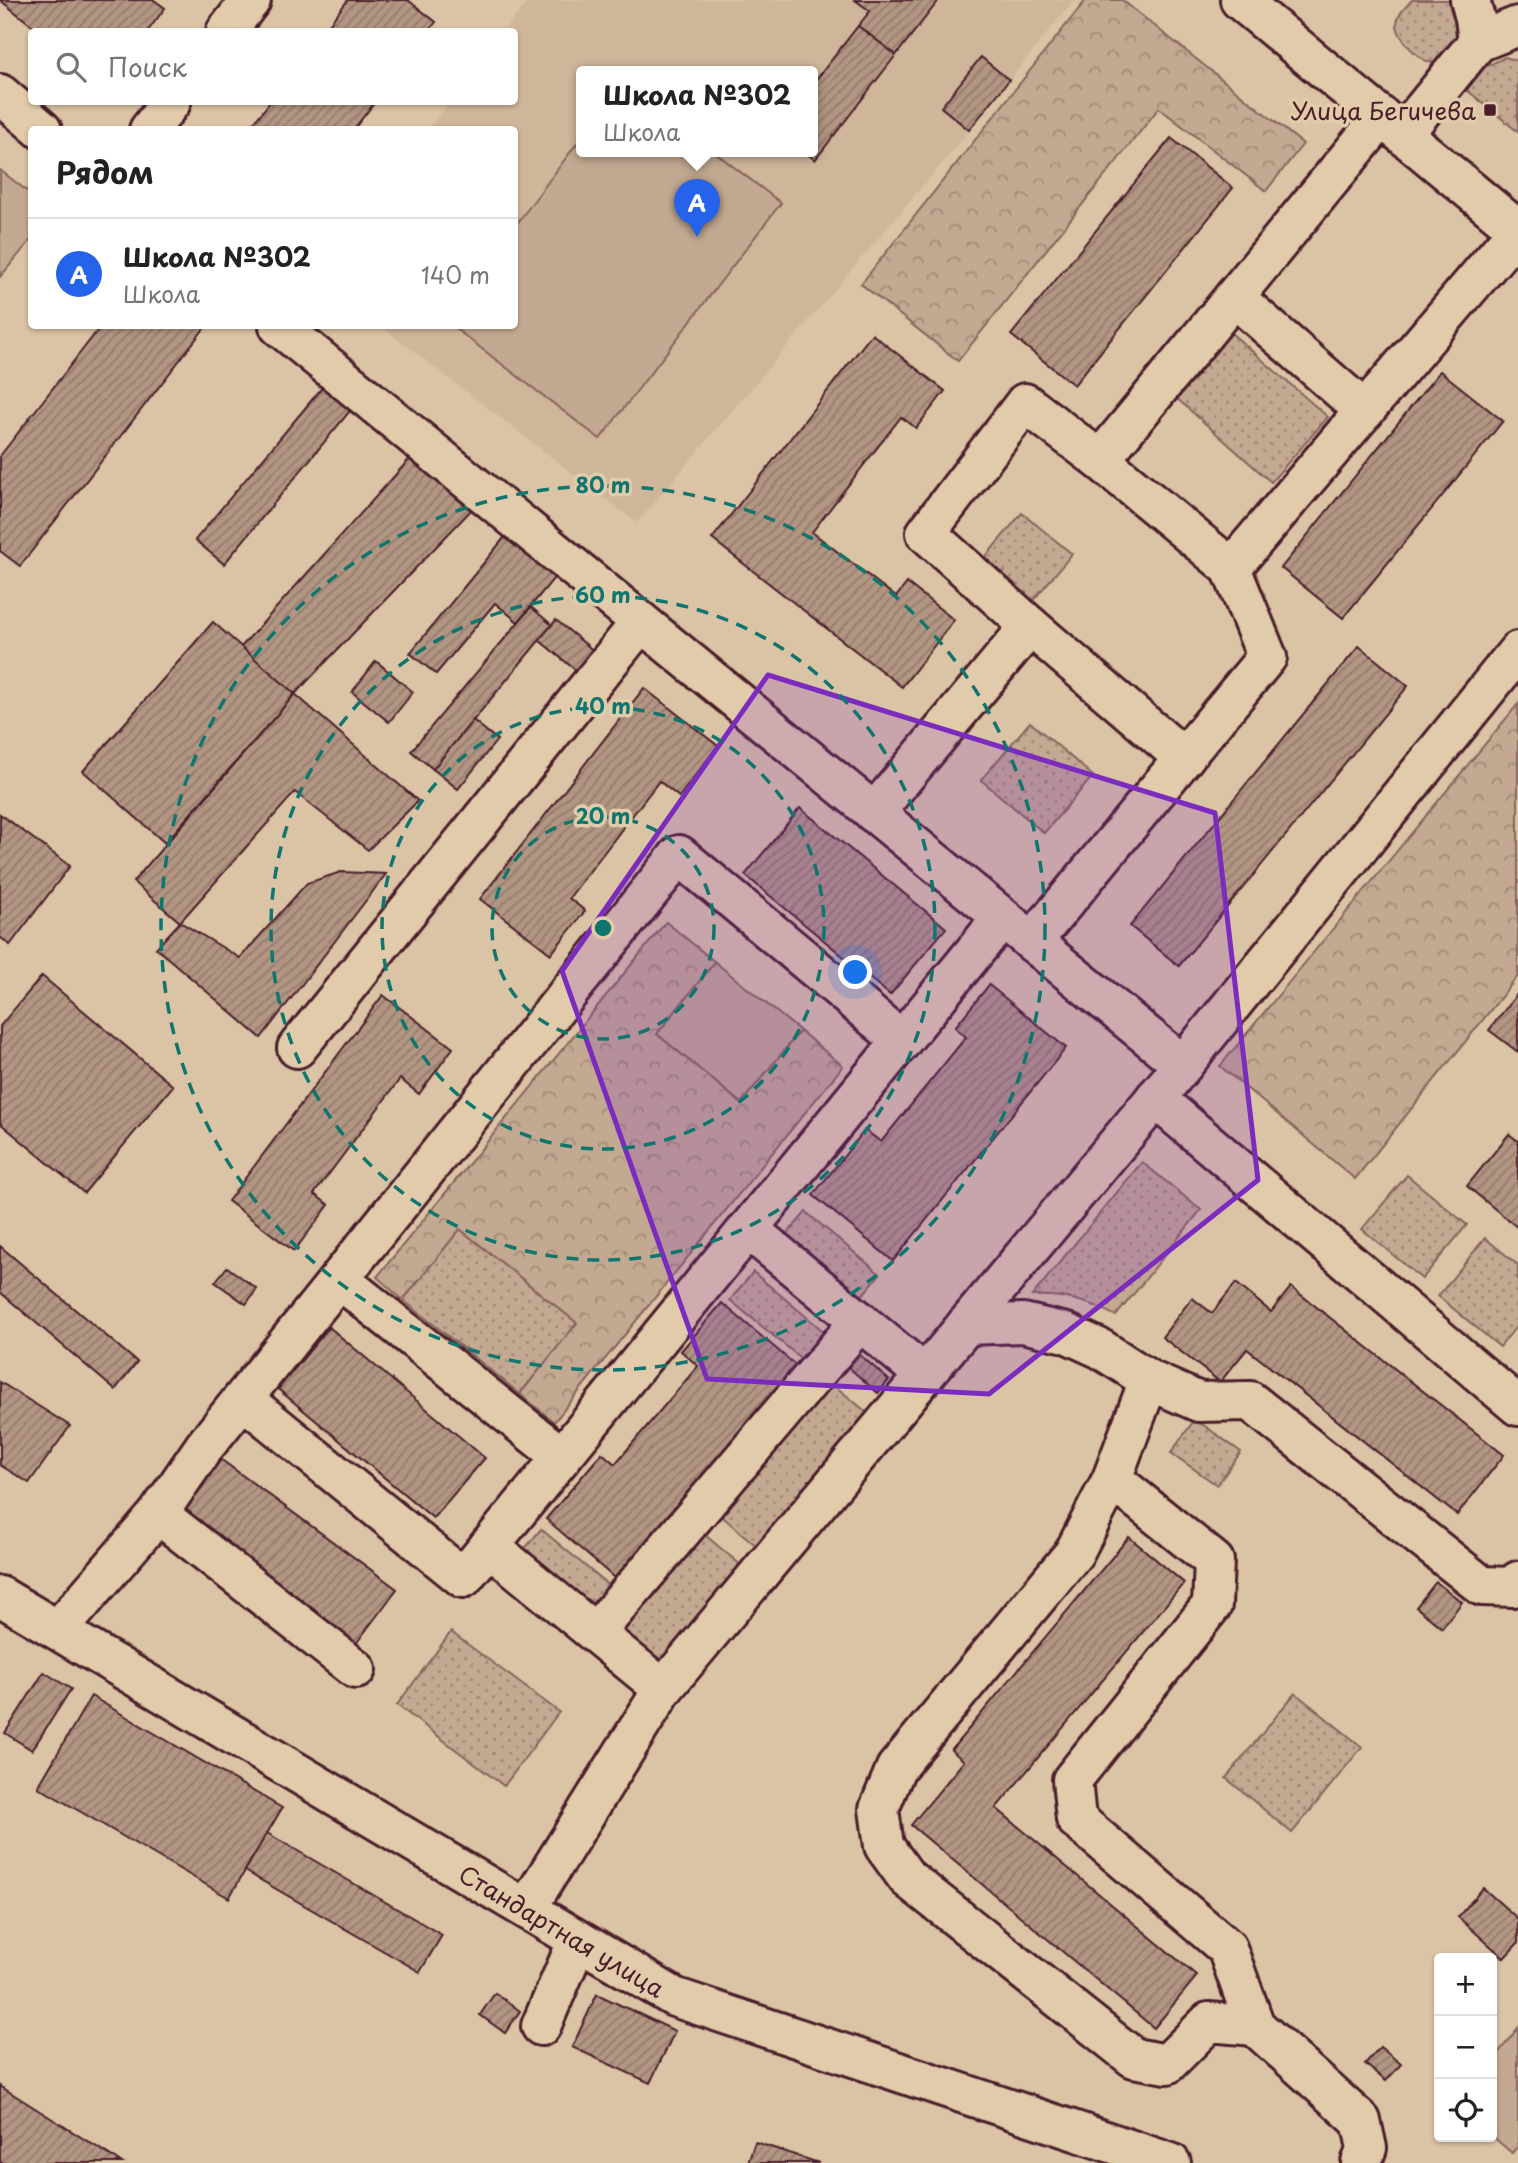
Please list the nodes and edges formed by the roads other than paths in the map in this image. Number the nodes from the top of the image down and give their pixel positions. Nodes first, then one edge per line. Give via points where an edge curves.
1 (251, 0) edge
2 (1240, 0) edge
3 (1470, 0) edge
4 (1518, 26) edge
5 (229, 28) edge
6 (1478, 43) junction
7 (0, 94) edge
8 (169, 105) edge
9 (37, 126) edge
10 (152, 126) edge
11 (1392, 126) junction
12 (1518, 230) edge
13 (1234, 297) junction
14 (283, 329) edge
15 (1365, 411) junction
16 (1100, 460) junction
17 (1231, 568) junction
18 (641, 622) junction
19 (1030, 626) junction
20 (1518, 651) edge
21 (1184, 758) junction
22 (874, 813) junction
23 (1002, 918) junction
24 (1032, 942) junction
25 (902, 1041) junction
26 (297, 1048) dead end
27 (1183, 1065) junction
28 (1156, 1098) junction
29 (748, 1229) junction
30 (339, 1279) junction
31 (860, 1321) junction
32 (966, 1325) junction
33 (925, 1375) junction
34 (1149, 1380) junction
35 (243, 1399) junction
36 (1518, 1406) edge
37 (562, 1457) junction
38 (1112, 1479) junction
39 (158, 1514) junction
40 (489, 1546) junction
41 (1518, 1581) edge
42 (0, 1596) edge
43 (58, 1630) junction
44 (595, 1633) junction
45 (356, 1669) dead end
46 (663, 1689) junction
47 (527, 1908) junction
48 (578, 1940) junction
49 (541, 2026) dead end
50 (1255, 2026) junction
51 (1171, 2163) edge
52 (1360, 2163) edge

1 - 5 street
2 - 11 street
3 - 6 street
4 - 6 street
6 - 11 street
7 - 9 street
8 - 10 street
11 - 12 street
11 - 13 street
12 - 15 street
13 - 15 street
13 - 16 street
14 - 18 street
15 - 17 street
16 - 17 street
16 - 19 street via 1025,403 926,533
17 - 21 street via 1267,657
18 - 22 street
18 - 26 street
19 - 21 street
19 - 22 street
20 - 27 street
21 - 24 street
22 - 23 street
23 - 24 street
23 - 25 street
24 - 27 street
25 - 29 street
25 - 30 street via 679,855
27 - 28 street
28 - 32 street
28 - 36 street
29 - 31 street
29 - 37 street
30 - 35 street
30 - 37 street
31 - 33 street
31 - 44 street
32 - 33 street
32 - 34 street via 1023,1323 1066,1333
33 - 46 street
34 - 38 street
34 - 41 street via 1199,1402 1250,1401 1482,1586 1513,1587
35 - 39 street
35 - 40 street via 463,1578
37 - 40 street
38 - 50 street via 1214,1561 1212,1605 1072,1780 1076,1819 1227,1948
38 - 50 street via 1074,1553 896,1769 879,1809 884,1846 907,1878 1133,2058 1167,2064 1209,2022
39 - 43 street
39 - 45 street
40 - 44 street
42 - 43 street, Стандартная улица
43 - 47 street, Стандартная улица
44 - 46 street
46 - 47 street
47 - 48 street, Стандартная улица
48 - 49 street
48 - 51 street, Стандартная улица via 674,1997
50 - 52 street via 1362,2121 1367,2148

